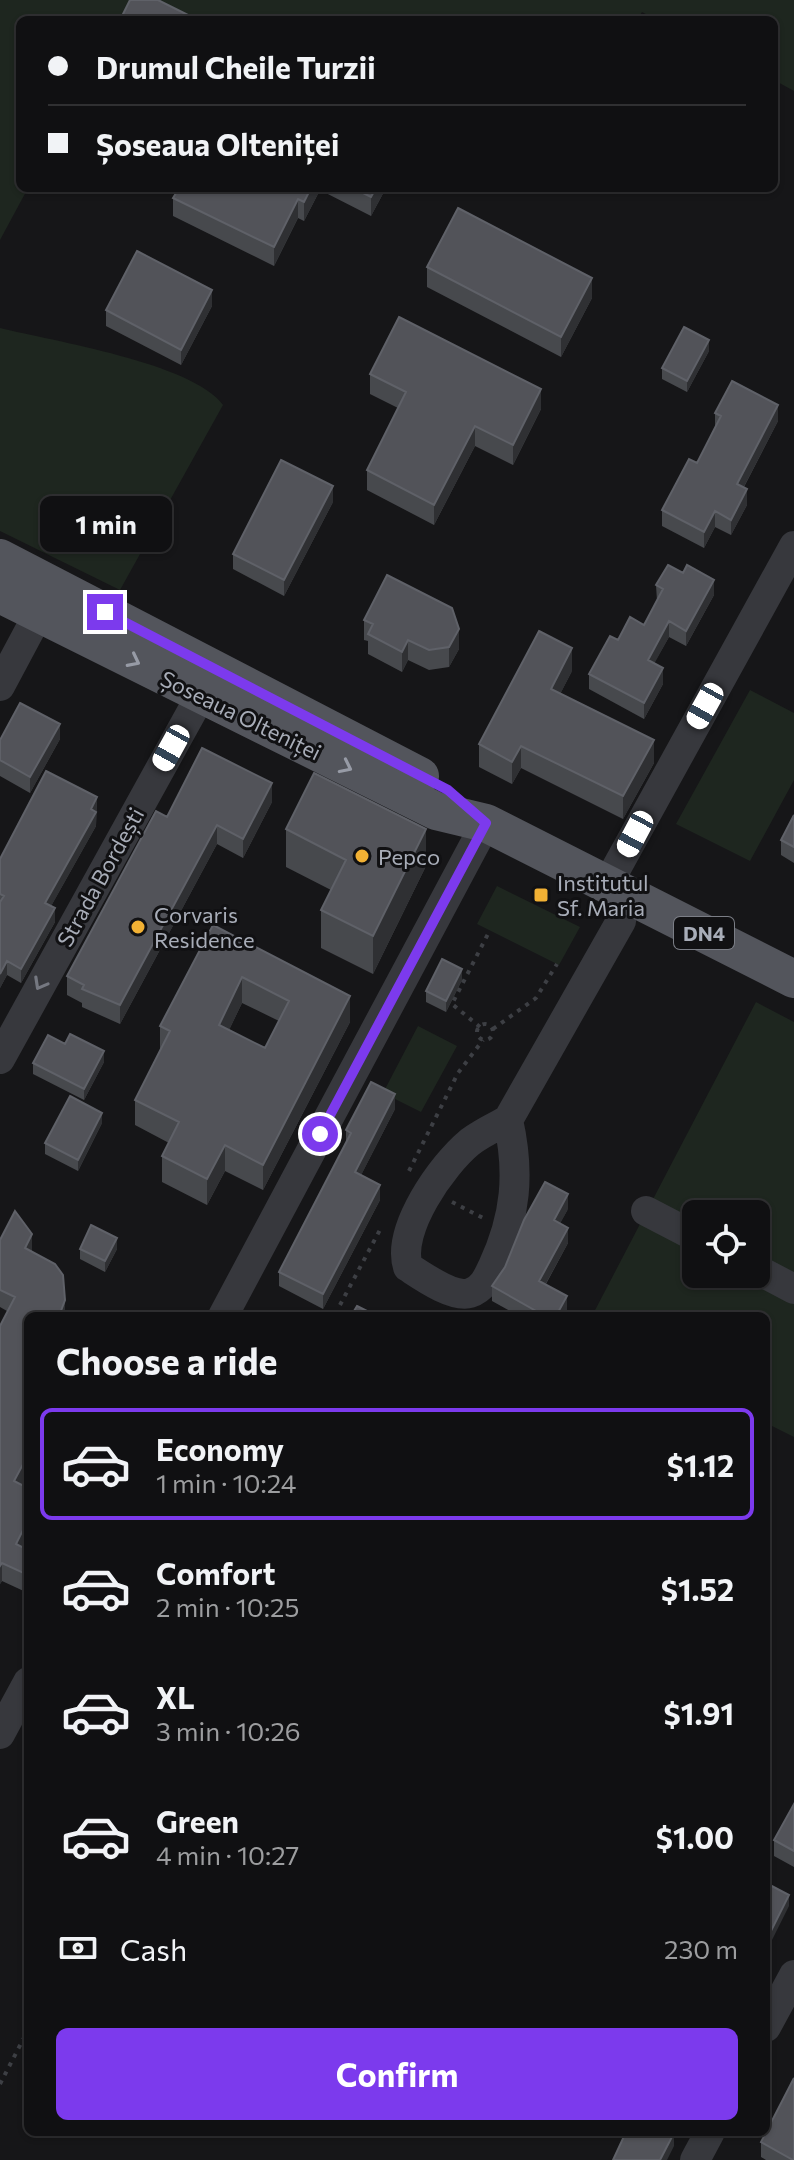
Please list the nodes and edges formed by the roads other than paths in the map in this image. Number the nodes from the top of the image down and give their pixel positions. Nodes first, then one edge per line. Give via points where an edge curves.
1 (794, 546) edge
2 (0, 558) edge
3 (0, 594) edge
4 (46, 600) junction
5 (0, 686) edge
6 (201, 695) junction
7 (486, 823) junction
8 (607, 885) junction
9 (621, 921) dead end
10 (794, 979) edge
11 (0, 1059) edge
12 (508, 1120) junction
13 (646, 1211) dead end
14 (682, 1230) edge
15 (770, 1276) edge
16 (794, 1289) edge
17 (225, 1312) edge
18 (24, 1689) edge
19 (0, 1734) edge
20 (794, 1975) edge
21 (770, 2020) edge
22 (708, 2136) edge
23 (695, 2160) edge

1 - 8 street
2 - 4 main road, Șoseaua Olteniței / DN4
3 - 4 main road, Șoseaua Olteniței / DN4
4 - 5 street
4 -> 6 main road, Șoseaua Olteniței / DN4
4 - 7 main road, Șoseaua Olteniței / DN4 via 448,790
6 -> 7 main road, Șoseaua Olteniței / DN4 via 436,811
6 -> 11 street, Strada Bordești
7 - 8 main road, Șoseaua Olteniței / DN4
7 - 17 street
8 - 10 main road, Șoseaua Olteniței / DN4
9 - 12 street
12 - 12 street via 514,1180 509,1232 487,1280 471,1293 460,1294 408,1267 406,1241 430,1191 460,1152
13 - 14 street
15 - 16 street
18 - 19 street
20 - 21 street
22 - 23 street

